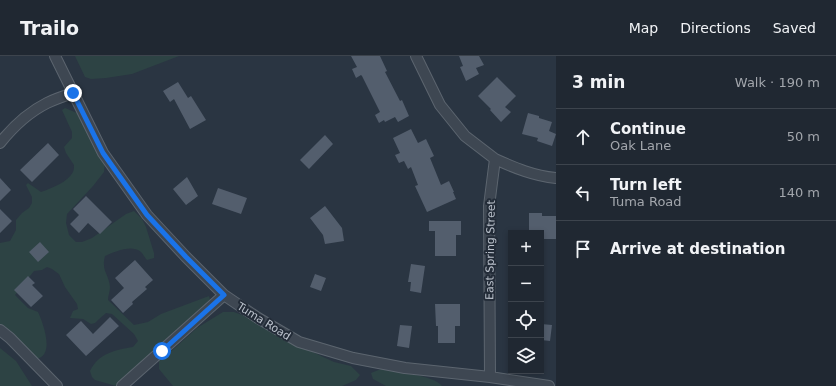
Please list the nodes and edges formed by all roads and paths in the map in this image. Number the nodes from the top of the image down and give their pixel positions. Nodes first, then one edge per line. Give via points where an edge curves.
1 (55, 56) edge
2 (416, 56) edge
3 (73, 93) junction
4 (0, 143) edge
5 (495, 159) junction
6 (556, 178) edge
7 (224, 295) junction
8 (0, 330) edge
9 (490, 377) junction
10 (57, 386) edge
11 (122, 386) edge
12 (549, 386) edge

1 - 3 street, Tuma Road
2 - 5 street via 440,105 465,136
3 - 4 street via 32,113
3 - 7 street, Tuma Road via 103,153 147,215
5 - 6 street via 523,171
5 - 9 street, East Spring Street via 489,206
7 - 9 street, Tuma Road via 299,342 353,358 398,367
7 - 11 street
8 - 10 street
9 - 12 street, Tuma Road

